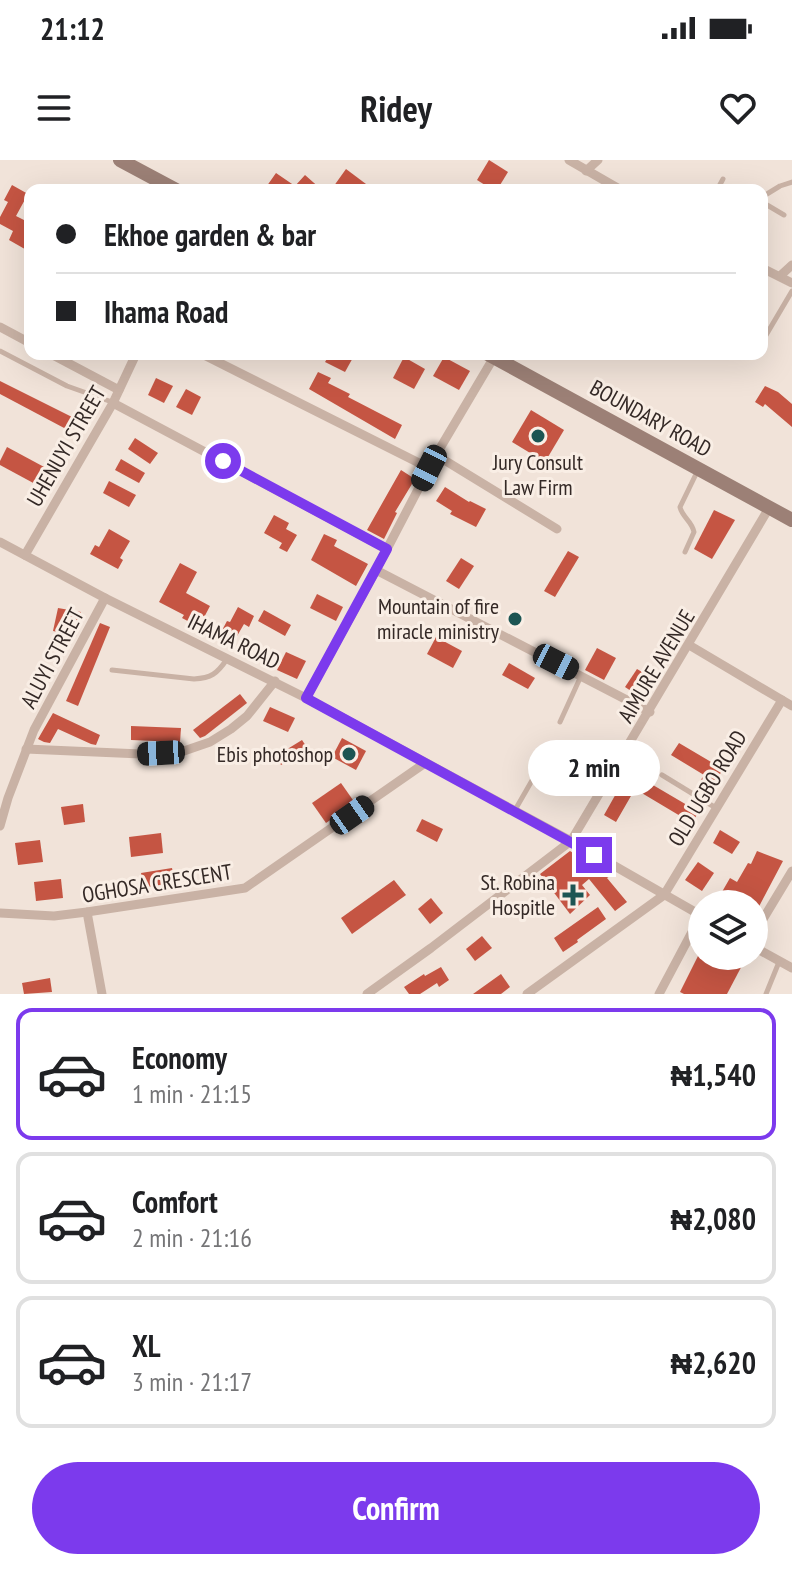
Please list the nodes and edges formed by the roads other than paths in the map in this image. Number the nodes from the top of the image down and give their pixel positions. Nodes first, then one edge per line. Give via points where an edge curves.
1 (120, 160) edge
2 (569, 160) edge
3 (598, 160) edge
4 (586, 171) junction
5 (723, 179) dead end
6 (792, 182) edge
7 (165, 184) edge
8 (610, 184) edge
9 (720, 184) edge
10 (768, 195) edge
11 (768, 204) edge
12 (784, 215) dead end
13 (792, 265) edge
14 (768, 271) edge
15 (780, 276) junction
16 (792, 283) edge
17 (792, 291) edge
18 (0, 327) edge
19 (768, 332) edge
20 (24, 340) edge
21 (0, 351) edge
22 (62, 360) edge
23 (133, 360) edge
24 (214, 360) edge
25 (488, 360) edge
26 (500, 360) edge
27 (119, 390) junction
28 (113, 403) junction
29 (436, 455) junction
30 (429, 468) junction
31 (698, 469) junction
32 (769, 508) junction
33 (792, 520) edge
34 (557, 529) dead end
35 (0, 542) edge
36 (387, 549) junction
37 (685, 552) dead end
38 (25, 555) junction
39 (376, 570) junction
40 (105, 598) junction
41 (689, 645) junction
42 (227, 658) junction
43 (112, 670) dead end
44 (581, 676) junction
45 (275, 681) junction
46 (306, 698) junction
47 (782, 700) junction
48 (792, 706) edge
49 (650, 712) junction
50 (560, 722) dead end
51 (26, 749) junction
52 (543, 756) dead end
53 (425, 763) junction
54 (662, 775) dead end
55 (716, 808) junction
56 (514, 811) junction
57 (0, 826) edge
58 (571, 841) junction
59 (792, 871) edge
60 (664, 895) junction
61 (688, 909) edge
62 (768, 911) edge
63 (87, 912) junction
64 (0, 913) edge
65 (688, 940) edge
66 (768, 955) edge
67 (780, 962) junction
68 (792, 968) edge
69 (102, 994) edge
70 (367, 994) edge
71 (527, 994) edge
72 (659, 994) edge
73 (766, 994) edge

1 - 7 street
2 - 4 street
3 - 4 street
4 - 8 street
5 - 9 lane
6 - 10 lane
11 - 12 lane
13 - 15 street
14 - 15 street
15 - 16 street
17 - 19 lane
18 - 20 street
21 - 28 lane
22 - 27 street
23 - 27 street, UHENUYI STREET
24 - 30 street
25 - 29 street
26 - 31 street, BOUNDARY ROAD
27 - 28 street, UHENUYI STREET
28 - 36 street
28 - 38 street, UHENUYI STREET
29 - 30 street
29 - 34 street
30 - 36 street
31 - 32 street, BOUNDARY ROAD
31 - 37 lane via 680,507 694,528
32 - 33 street, BOUNDARY ROAD
32 - 41 street, AIMURE AVENUE
35 - 38 street, IHAMA ROAD
36 - 39 street
38 - 40 street, IHAMA ROAD
39 - 44 street
39 - 46 street
40 - 42 street, IHAMA ROAD
40 - 51 street, ALUYI STREET
41 - 47 street
41 - 49 street, AIMURE AVENUE
42 - 43 lane via 205,679
42 - 45 street, IHAMA ROAD
44 - 49 street
44 - 50 lane
45 - 46 street, IHAMA ROAD
45 - 51 street via 231,729 181,752
46 - 53 street, IHAMA ROAD
47 - 48 street
47 - 55 street, OLD UGBO ROAD
49 - 58 street, AIMURE AVENUE
51 - 57 street, ALUYI STREET
52 - 56 lane via 544,768
53 - 56 street, IHAMA ROAD
53 - 63 street, OGHOSA CRESCENT via 245,888
54 - 55 lane
55 - 60 street, OLD UGBO ROAD
56 - 58 street, IHAMA ROAD
58 - 60 street, IHAMA ROAD
58 - 70 street
59 - 62 street
60 - 61 street, IHAMA ROAD
60 - 71 street
63 - 64 street, OGHOSA CRESCENT
63 - 69 street
65 - 72 street
66 - 67 street
67 - 68 street
67 - 73 lane

